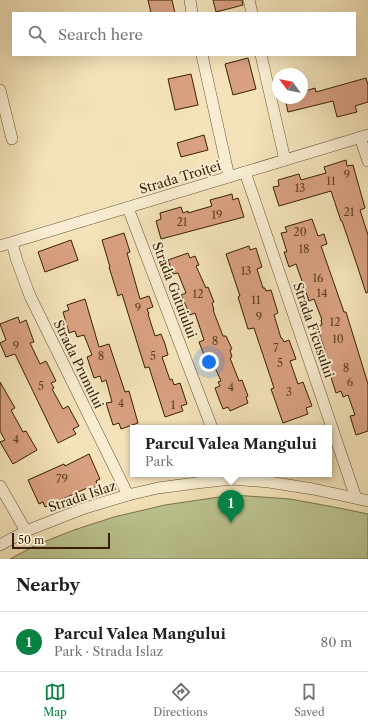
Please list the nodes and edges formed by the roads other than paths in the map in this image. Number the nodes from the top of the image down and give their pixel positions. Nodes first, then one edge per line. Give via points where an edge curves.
1 (190, 0) edge
2 (249, 0) edge
3 (192, 12) edge
4 (252, 12) edge
5 (202, 56) edge
6 (261, 56) edge
7 (0, 90) edge
8 (364, 136) edge
9 (12, 139) dead end
10 (285, 160) junction
11 (368, 160) edge
12 (245, 172) junction
13 (229, 177) junction
14 (128, 208) junction
15 (12, 243) junction
16 (0, 246) edge
17 (211, 425) edge
18 (331, 425) edge
19 (332, 428) edge
20 (225, 477) edge
21 (237, 477) edge
22 (0, 486) edge
23 (128, 495) junction
24 (356, 498) junction
25 (368, 501) edge
26 (26, 530) junction
27 (0, 546) edge

1 - 3 street
2 - 4 street
5 - 13 street
6 - 10 street
7 - 9 street
8 - 10 street, Strada Troiței
8 - 11 street
10 - 12 street, Strada Troiței
12 - 13 street, Strada Troiței
12 - 18 street, Strada Ficusului
13 - 14 street, Strada Troiței
14 - 15 street, Strada Troiței
14 - 17 street, Strada Gutuiului
15 - 16 street, Strada Troiței
15 - 23 street, Strada Prunului via 30,296
19 - 24 street, Strada Ficusului
20 - 23 street, Strada Islaz
21 - 24 street, Strada Islaz
22 - 26 street
23 - 26 street, Strada Islaz
24 - 25 street, Strada Islaz
26 - 27 street, Strada Islaz

